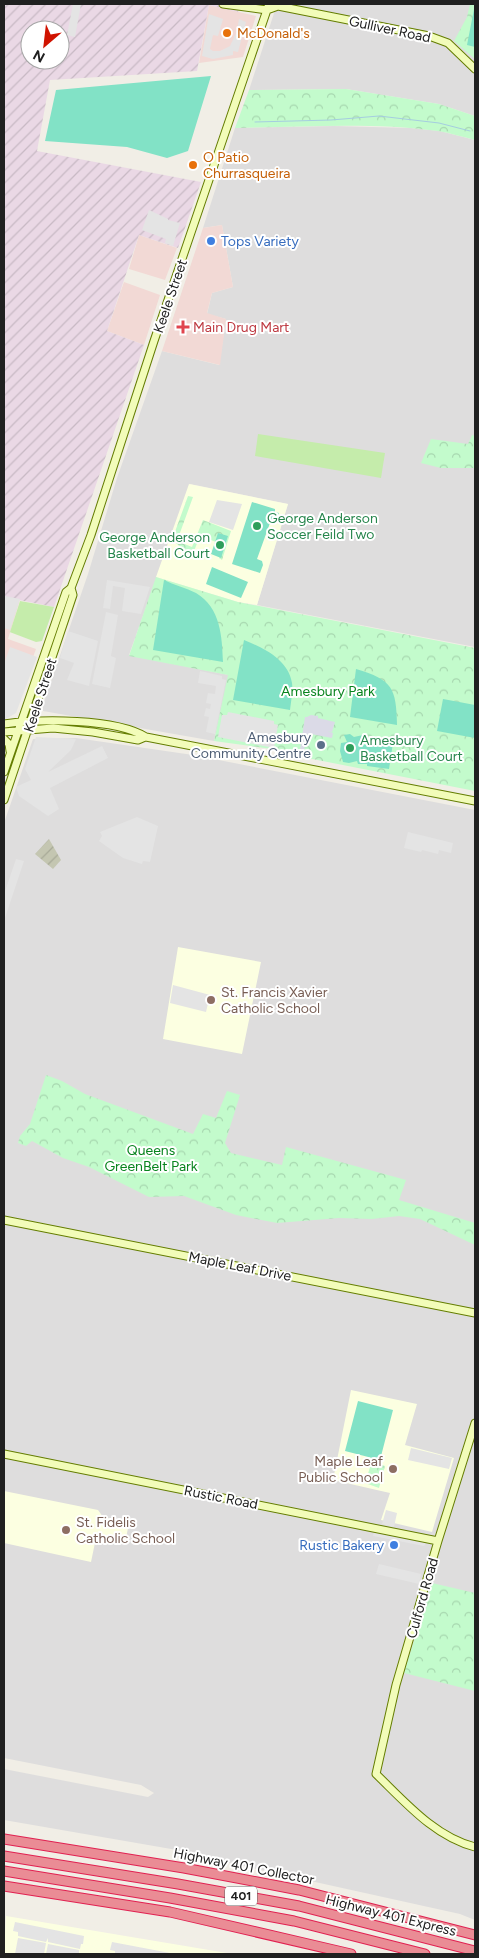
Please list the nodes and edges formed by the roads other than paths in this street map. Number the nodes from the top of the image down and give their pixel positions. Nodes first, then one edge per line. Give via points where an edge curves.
1 (223, 4) edge
2 (268, 7) edge
3 (475, 69) edge
4 (71, 588) junction
5 (46, 649) junction
6 (54, 652) junction
7 (38, 702) junction
8 (46, 720) junction
9 (32, 721) junction
10 (21, 722) junction
11 (4, 724) edge
12 (19, 730) junction
13 (28, 730) junction
14 (4, 732) edge
15 (145, 737) junction
16 (4, 739) edge
17 (10, 754) junction
18 (4, 772) edge
19 (4, 800) edge
20 (475, 800) edge
21 (4, 1220) edge
22 (475, 1313) edge
23 (475, 1423) edge
24 (4, 1454) edge
25 (438, 1541) junction
26 (4, 1839) edge
27 (475, 1847) edge
28 (4, 1856) edge
29 (4, 1871) edge
30 (4, 1887) edge
31 (475, 1935) edge
32 (405, 1949) junction
33 (475, 1951) edge
34 (351, 1954) edge
35 (416, 1954) edge
36 (425, 1954) edge

1 - 2 main road, Gulliver Road
2 - 3 main road, Gulliver Road via 278,6 429,36 448,44
2 - 4 main road, Keele Street
4 - 5 main road, Keele Street via 66,592
4 - 6 main road, Keele Street via 73,595
5 - 6 main road
5 - 10 main road, Keele Street
6 - 7 main road, Keele Street
7 - 8 main road via 38,712
7 - 9 main road, Keele Street
8 - 9 main road
8 - 15 main road via 100,724 139,732
9 - 10 main road
9 - 13 main road, Keele Street
10 - 11 main road
10 - 12 main road, Keele Street
12 - 13 main road
12 - 14 main road
12 - 17 main road, Keele Street
13 - 15 main road via 54,728 138,740
13 - 19 main road, Keele Street
15 - 20 main road
16 - 17 main road via 9,744
17 - 18 main road, Keele Street
21 - 22 main road, Maple Leaf Drive
23 - 25 main road, Culford Road
24 - 25 main road, Rustic Road
25 - 27 main road, Culford Road via 391,1706 376,1774 432,1826
26 - 31 highway, Highway 401 Collector / 401 via 299,1890
28 - 33 highway, Highway 401 Express / 401 via 299,1906
29 - 32 highway, 401 via 285,1919
30 - 34 highway, 401 via 170,1912
32 - 35 highway
32 - 36 highway, 401

